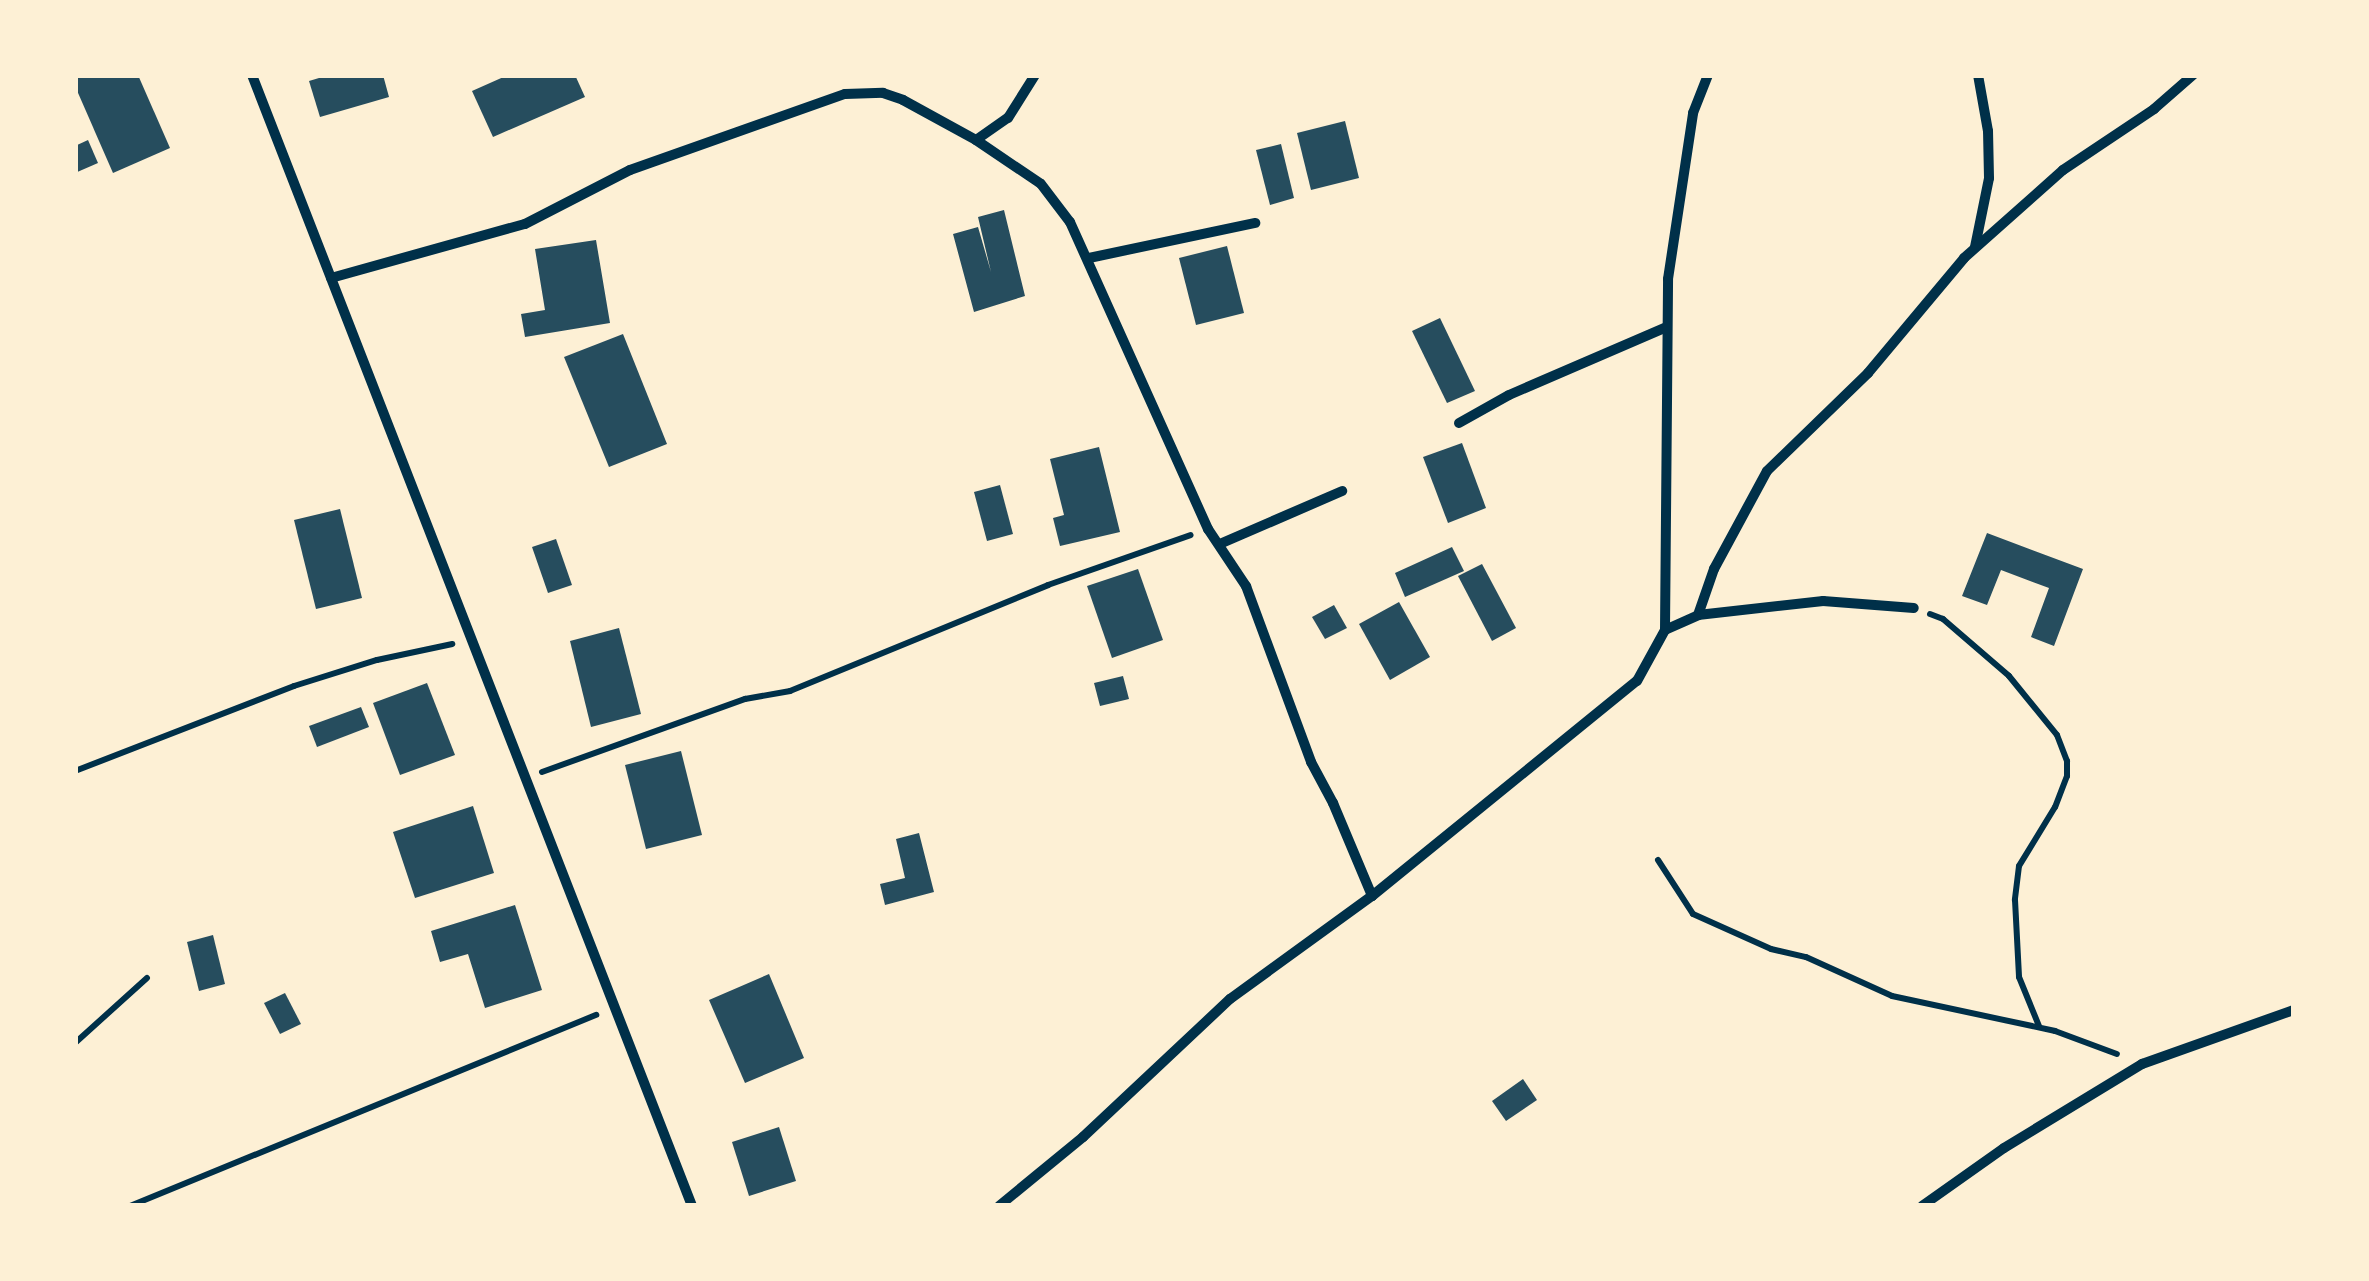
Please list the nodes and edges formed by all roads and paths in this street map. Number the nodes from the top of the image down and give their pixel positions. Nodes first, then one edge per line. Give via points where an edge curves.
1 (252, 75) edge
2 (1034, 75) edge
3 (1708, 75) edge
4 (1978, 75) edge
5 (2193, 75) edge
6 (976, 140) junction
7 (1255, 223) dead end
8 (1974, 248) junction
9 (1089, 258) junction
10 (330, 278) junction
11 (1666, 327) junction
12 (1458, 423) dead end
13 (1342, 491) dead end
14 (1208, 529) junction
15 (1222, 543) junction
16 (1914, 608) joint
17 (1698, 615) junction
18 (1665, 630) junction
19 (473, 640) junction
20 (75, 771) edge
21 (526, 778) junction
22 (1658, 860) dead end
23 (1372, 896) junction
24 (147, 978) dead end
25 (615, 1007) junction
26 (2294, 1010) edge
27 (2039, 1027) junction
28 (75, 1042) edge
29 (2142, 1064) junction
30 (130, 1206) edge
31 (692, 1206) edge
32 (999, 1206) edge
33 (1922, 1206) edge

1 - 10 street
2 - 6 street via 1008,118
3 - 11 street via 1693,114
4 - 8 street via 1989,178
5 - 8 street via 2063,170
6 - 9 street via 1041,184
6 - 10 street via 903,100 846,94 630,170 525,224
7 - 9 street
8 - 17 street via 1868,374 1767,471 1714,568
9 - 14 street
10 - 19 street
11 - 12 street
11 - 18 street
13 - 15 street
14 - 15 street
14 - 21 path via 1048,585 790,691 744,700
15 - 23 street via 1246,586 1311,762
16 - 17 street via 1823,601
16 - 27 path via 1943,619 2010,676 2056,735 2067,761 2055,808 2019,866 2015,900 2018,977
17 - 18 street
18 - 23 street via 1637,681
19 - 20 path via 294,686
19 - 21 street
21 - 25 street
22 - 27 path via 1693,914 1771,949 1806,957 1892,996
23 - 32 street via 1230,999 1083,1138
24 - 28 path
25 - 30 path
25 - 31 street
26 - 29 street
27 - 29 path
29 - 33 street

